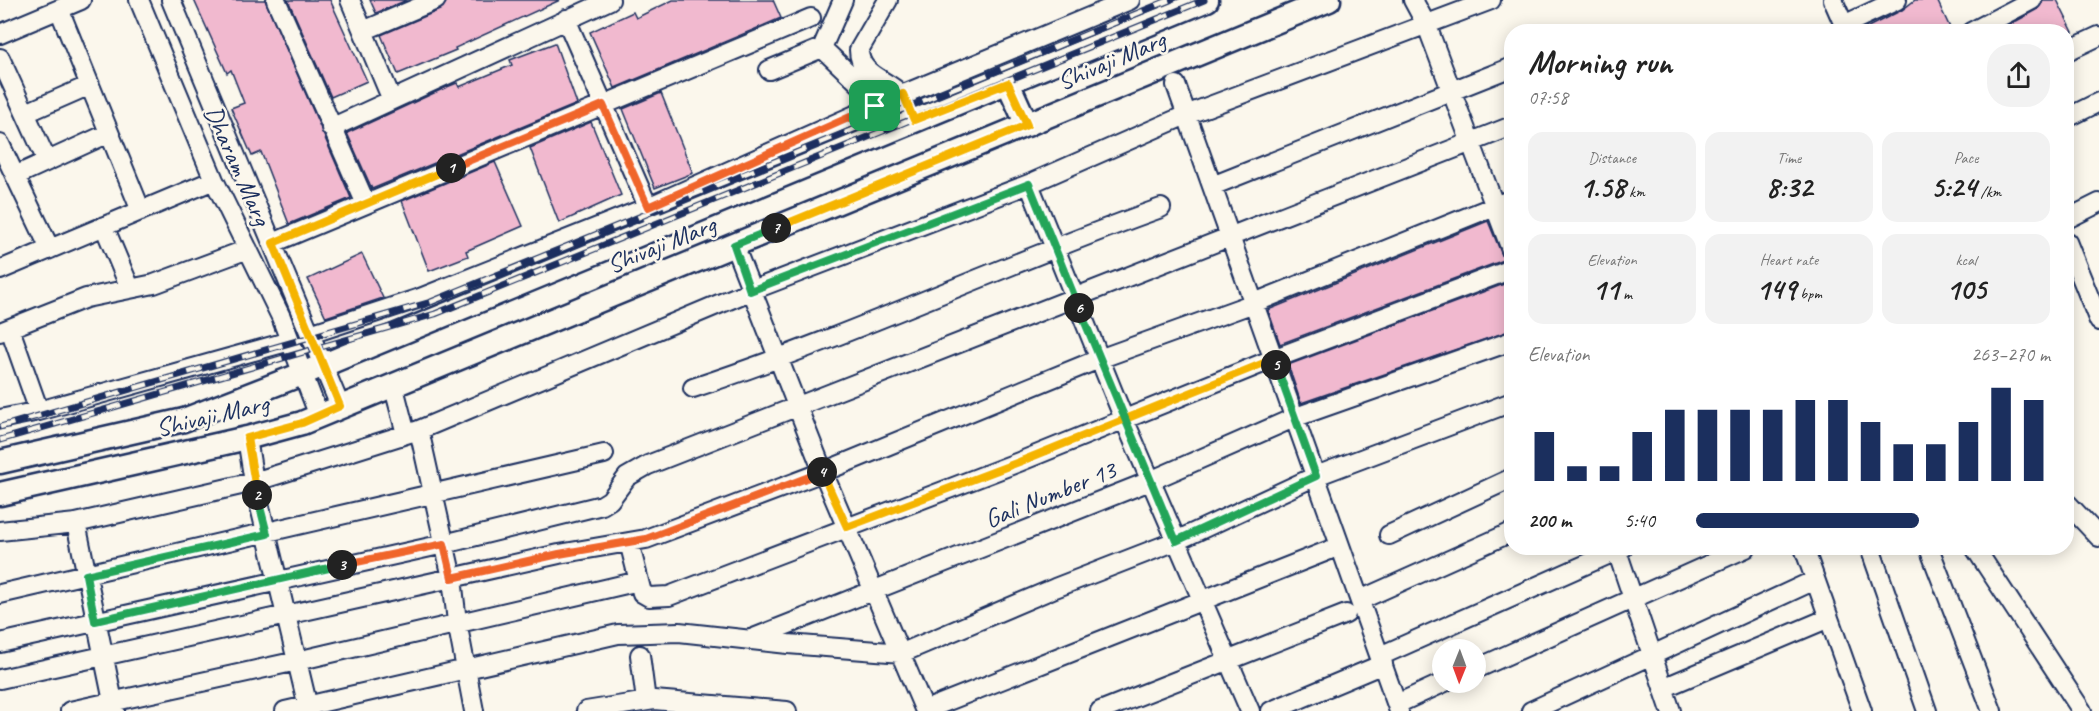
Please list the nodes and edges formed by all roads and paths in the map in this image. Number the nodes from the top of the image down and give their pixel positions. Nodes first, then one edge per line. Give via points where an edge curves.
1 (81, 0) edge
2 (139, 0) edge
3 (171, 0) edge
4 (276, 0) edge
5 (350, 0) edge
6 (436, 0) edge
7 (610, 0) edge
8 (843, 0) edge
9 (888, 0) edge
10 (1130, 0) edge
11 (1329, 0) edge
12 (1413, 0) edge
13 (1491, 0) edge
14 (1833, 0) edge
15 (1897, 0) edge
16 (2032, 0) edge
17 (1204, 1) edge
18 (61, 6) edge
19 (812, 18) dead end
20 (566, 19) junction
21 (1844, 24) edge
22 (1853, 24) edge
23 (1986, 24) edge
24 (1427, 26) junction
25 (363, 31) junction
26 (0, 34) edge
27 (2099, 36) edge
28 (822, 48) junction
29 (2074, 48) edge
30 (0, 58) edge
31 (769, 70) dead end
32 (1504, 70) edge
33 (1008, 83) junction
34 (90, 85) junction
35 (1176, 85) dead end
36 (1451, 92) junction
37 (903, 94) junction
38 (392, 100) junction
39 (2099, 102) edge
40 (603, 105) junction
41 (875, 106) junction
42 (26, 113) junction
43 (2074, 114) edge
44 (1186, 115) junction
45 (914, 120) junction
46 (1027, 125) junction
47 (331, 128) junction
48 (1504, 129) edge
49 (109, 133) junction
50 (1471, 142) junction
51 (0, 144) edge
52 (47, 161) junction
53 (15, 176) junction
54 (214, 180) junction
55 (1029, 184) junction
56 (1212, 186) junction
57 (1504, 202) edge
58 (2099, 203) edge
59 (366, 204) junction
60 (1495, 206) junction
61 (1161, 208) dead end
62 (141, 211) junction
63 (2074, 216) edge
64 (652, 217) junction
65 (104, 226) junction
66 (1504, 230) edge
67 (1230, 237) junction
68 (273, 243) junction
69 (734, 245) junction
70 (1054, 246) junction
71 (50, 249) junction
72 (248, 249) junction
73 (2074, 259) edge
74 (0, 270) edge
75 (1504, 272) edge
76 (130, 288) junction
77 (750, 291) junction
78 (1075, 298) junction
79 (1254, 303) junction
80 (2099, 321) edge
81 (5, 330) edge
82 (310, 334) junction
83 (290, 341) junction
84 (1504, 344) edge
85 (1099, 359) junction
86 (1274, 359) junction
87 (778, 360) junction
88 (313, 370) junction
89 (393, 384) junction
90 (693, 388) dead end
91 (1504, 405) edge
92 (340, 406) junction
93 (797, 408) junction
94 (39, 411) junction
95 (319, 416) junction
96 (1296, 417) junction
97 (0, 419) edge
98 (1124, 419) junction
99 (412, 432) junction
100 (247, 438) junction
101 (604, 454) dead end
102 (0, 462) edge
103 (823, 472) junction
104 (1316, 476) junction
105 (1150, 481) junction
106 (254, 482) junction
107 (1504, 482) edge
108 (0, 494) edge
109 (433, 495) junction
110 (2074, 510) edge
111 (76, 523) junction
112 (847, 527) junction
113 (0, 531) edge
114 (267, 534) junction
115 (1389, 535) dead end
116 (1504, 536) edge
117 (2099, 537) edge
118 (1176, 541) junction
119 (629, 542) junction
120 (444, 544) junction
121 (1340, 546) junction
122 (1604, 555) edge
123 (1621, 555) edge
124 (1731, 555) edge
125 (1806, 555) edge
126 (1872, 555) edge
127 (1932, 555) edge
128 (1980, 555) edge
129 (86, 575) junction
130 (452, 578) junction
131 (278, 579) junction
132 (639, 580) junction
133 (1815, 580) junction
134 (875, 591) junction
135 (0, 594) edge
136 (1202, 600) junction
137 (1360, 600) junction
138 (1634, 600) junction
139 (1346, 614) dead end
140 (287, 617) junction
141 (1829, 618) junction
142 (95, 621) junction
143 (457, 622) junction
144 (749, 639) junction
145 (0, 643) edge
146 (902, 653) junction
147 (640, 655) dead end
148 (102, 657) junction
149 (1653, 657) junction
150 (1381, 660) junction
151 (297, 661) junction
152 (1228, 662) junction
153 (1486, 665) edge
154 (465, 669) junction
155 (0, 680) edge
156 (1663, 688) junction
157 (1432, 689) edge
158 (646, 701) junction
159 (114, 707) edge
160 (1398, 707) edge
161 (309, 708) edge
162 (594, 710) edge
163 (70, 711) edge
164 (285, 711) edge
165 (474, 711) edge
166 (787, 711) edge
167 (925, 711) edge
168 (1100, 711) edge
169 (1250, 711) edge
170 (1271, 711) edge
171 (1531, 711) edge
172 (1671, 711) edge
173 (1862, 711) edge
174 (1927, 711) edge
175 (1992, 711) edge
176 (2082, 711) edge

1 - 18 street
2 - 54 street, Dharam Marg
3 - 68 street, Dharam Marg
4 - 47 street
5 - 25 street
6 - 25 street
7 - 20 street
8 - 28 street
9 - 37 street via 859,51 859,60 866,70
10 - 37 street
11 - 46 main road, Shivaji Marg
12 - 24 street
13 - 24 street
14 - 21 street
15 - 22 street
16 - 23 street
17 - 33 main road, Shivaji Marg
18 - 26 street
18 - 34 street
19 - 40 street
20 - 38 street
20 - 40 street
24 - 36 street
24 - 44 street
25 - 38 street
27 - 29 street
28 - 31 street
28 - 41 street via 866,90
30 - 42 street
32 - 36 street
33 - 45 main road, Shivaji Marg
33 - 46 main road
34 - 42 street
34 - 49 street
35 - 44 street
36 - 50 street
36 - 56 street
37 - 41 street
37 - 45 street
38 - 47 street
39 - 43 street
40 - 59 street
40 - 64 street
41 - 64 street
42 - 52 street
44 - 55 street
44 - 56 street
45 - 64 main road, Shivaji Marg
46 - 69 main road, Shivaji Marg
47 - 59 street
48 - 50 street
49 - 52 street
49 - 62 street
50 - 60 street
50 - 67 street
51 - 53 street
52 - 53 street
53 - 71 street
54 - 62 street
54 - 72 street, Dharam Marg
55 - 70 street
55 - 77 street
56 - 67 street
57 - 60 street
58 - 63 street
59 - 68 street
60 - 66 street
60 - 79 street
61 - 70 street
62 - 65 street
64 - 82 street
64 - 88 main road, Shivaji Marg
65 - 71 street
65 - 76 street
67 - 78 street
67 - 79 street
68 - 82 street, Dharam Marg
69 - 77 street
69 - 89 main road, Shivaji Marg
70 - 78 street
70 - 87 street
71 - 74 street
72 - 76 street via 154,284
72 - 83 street, Dharam Marg
73 - 80 street
75 - 86 street
76 - 81 street via 86,298
77 - 87 street
77 - 99 street
78 - 85 street
78 - 93 street
79 - 85 street
79 - 86 street
81 - 94 street
82 - 88 street, Dharam Marg
83 - 88 street, Dharam Marg
83 - 94 street
84 - 96 street, Gali Number 13
85 - 98 street
85 - 103 street
86 - 96 street
86 - 98 street
87 - 90 street
87 - 93 street
88 - 92 street, Dharam Marg
88 - 95 street, Dharam Marg
88 - 102 main road, Shivaji Marg via 184,420
89 - 92 main road, Shivaji Marg
89 - 99 street
91 - 104 street
92 - 95 main road, Shivaji Marg
93 - 103 street
93 - 120 street via 648,465 627,477 602,505
94 - 97 street
95 - 100 main road, Shivaji Marg
96 - 104 street
96 - 105 street, Gali Number 13
98 - 105 street
98 - 112 street
99 - 106 street
99 - 109 street
100 - 106 street
100 - 108 main road, Shivaji Marg
101 - 109 street
103 - 112 street
103 - 119 street
104 - 118 street
104 - 121 street
105 - 118 street
105 - 134 street, Gali Number 13
106 - 111 street
106 - 114 street
107 - 115 street
109 - 114 street
109 - 120 street
110 - 117 street
111 - 113 street
111 - 129 street
112 - 132 street via 669,596 649,597 642,593
112 - 134 street
114 - 129 street
114 - 131 street
116 - 137 street
118 - 136 street
118 - 146 street
119 - 130 street
119 - 132 street
120 - 130 street
120 - 131 street
121 - 136 street
121 - 137 street
122 - 150 street
123 - 138 street
124 - 138 street
125 - 133 street
126 - 174 street
127 - 175 street
128 - 176 street
129 - 135 street
129 - 142 street
130 - 140 street
130 - 143 street
131 - 140 street
131 - 142 street
132 - 143 street
133 - 141 street
133 - 149 street
134 - 144 street, Gali Number 13
134 - 146 street
136 - 152 street
136 - 167 street
137 - 150 street
138 - 149 street
138 - 153 street
139 - 152 street
140 - 148 street
140 - 151 street
141 - 156 street
141 - 173 street
142 - 145 street
142 - 148 street
143 - 151 street
143 - 154 street
144 - 146 street
144 - 154 street via 643,631
146 - 167 street
147 - 158 street
148 - 155 street
148 - 159 street
149 - 156 street
149 - 171 street
150 - 160 street
150 - 170 street
151 - 159 street
151 - 161 street
152 - 168 street
152 - 169 street
154 - 161 street
154 - 165 street
156 - 172 street
157 - 160 street
158 - 162 street
158 - 166 street
159 - 163 street
161 - 164 street

